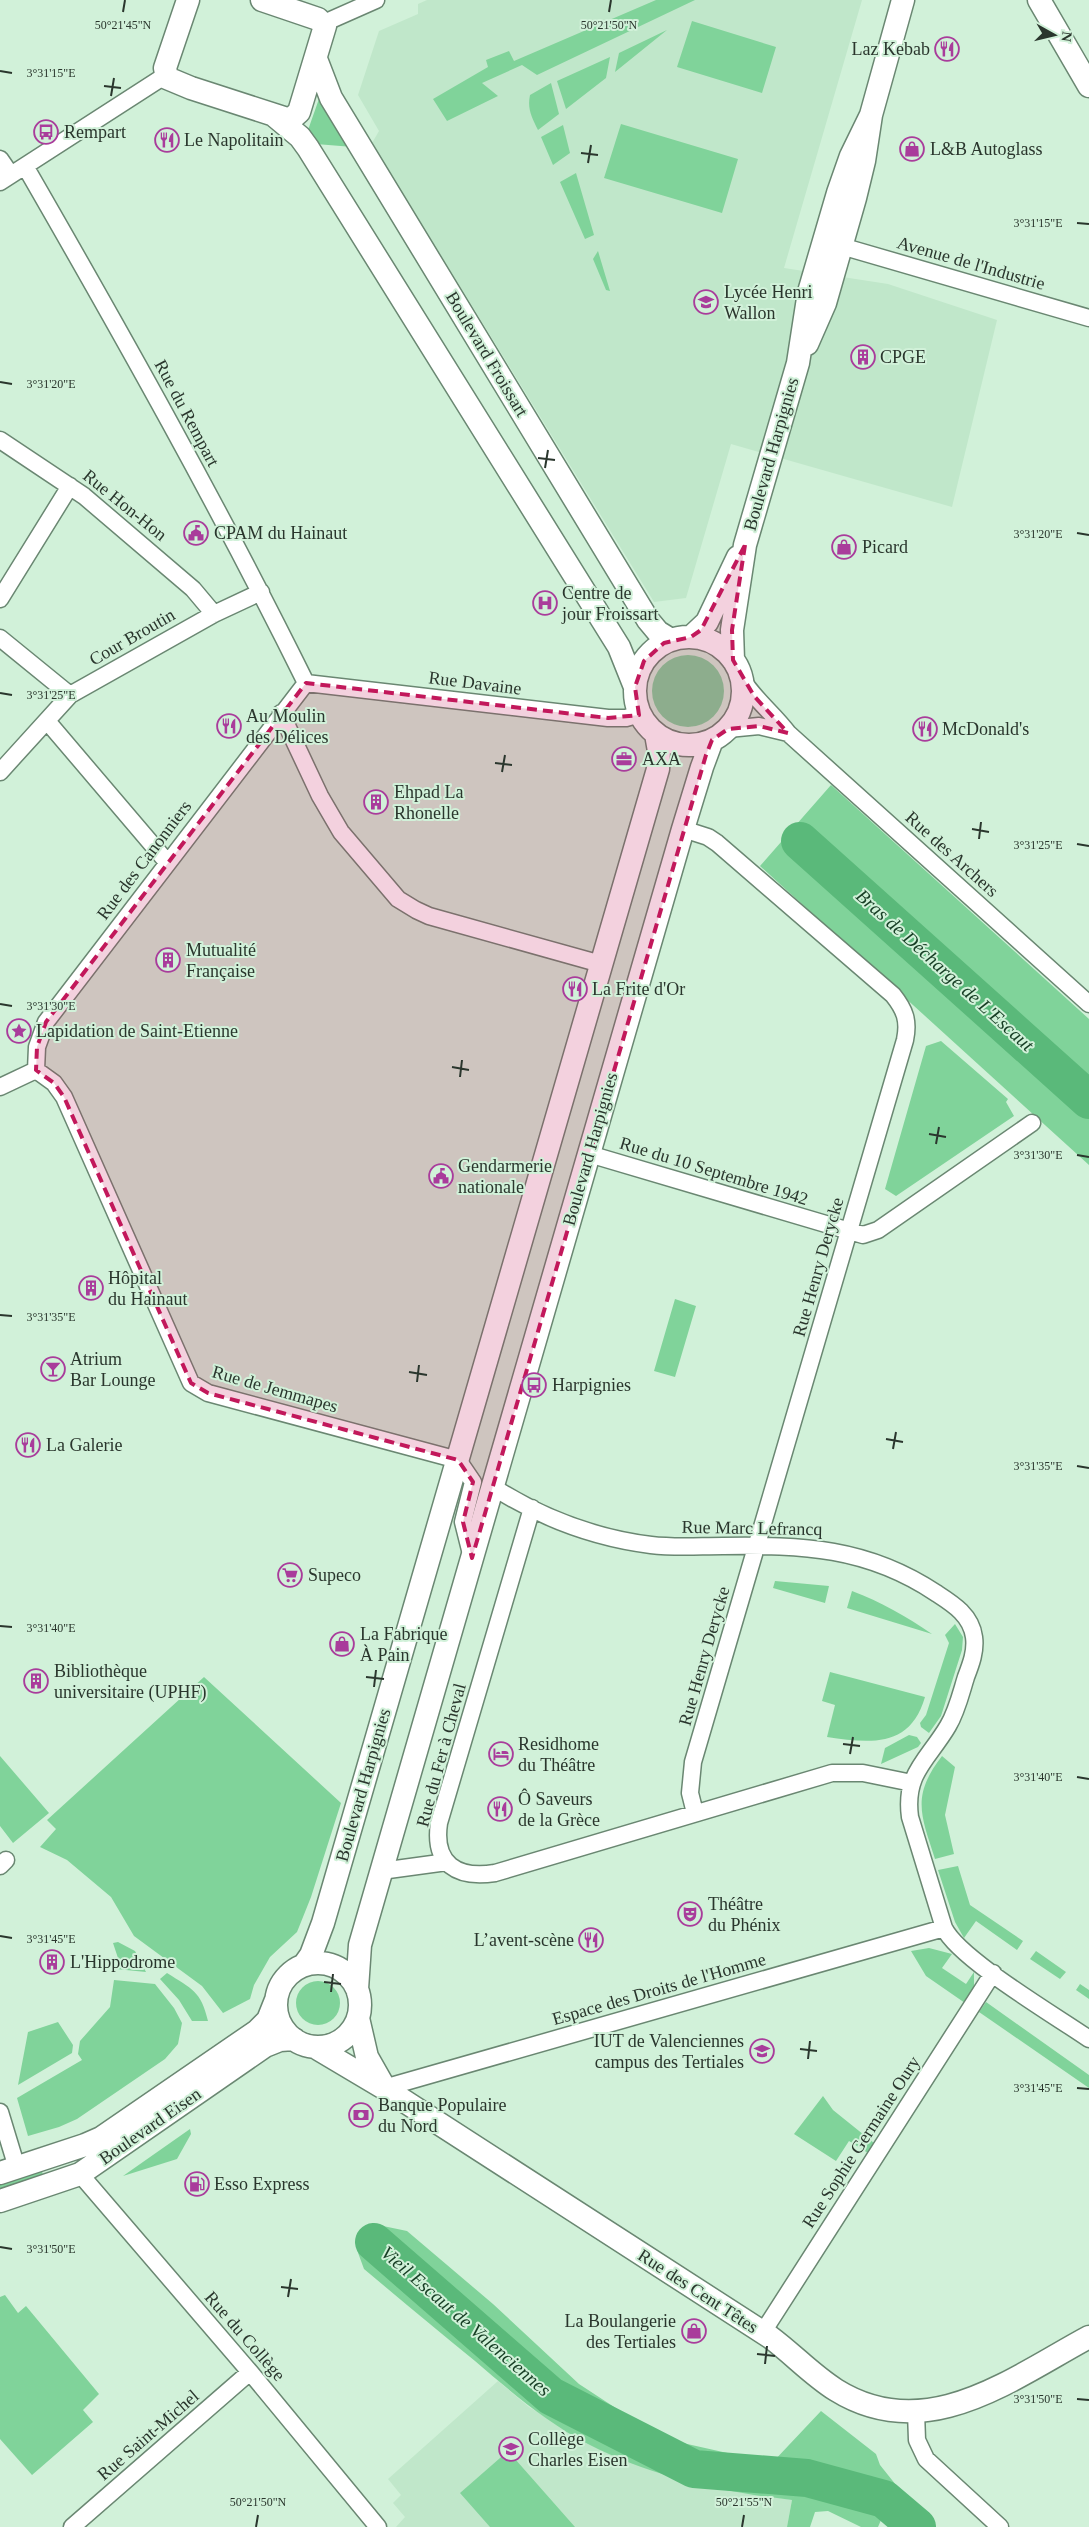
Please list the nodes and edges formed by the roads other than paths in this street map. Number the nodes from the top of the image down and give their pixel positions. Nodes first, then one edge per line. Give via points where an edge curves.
1 (188, 0) edge
2 (262, 0) edge
3 (376, 0) edge
4 (903, 0) edge
5 (1039, 0) edge
6 (282, 4) edge
7 (324, 23) junction
8 (316, 59) junction
9 (166, 75) junction
10 (1089, 86) edge
11 (870, 115) junction
12 (276, 117) junction
13 (0, 159) edge
14 (25, 166) junction
15 (5, 179) edge
16 (841, 246) junction
17 (1089, 318) edge
18 (798, 363) junction
19 (0, 440) edge
20 (70, 486) junction
21 (745, 545) junction
22 (261, 592) junction
23 (0, 600) edge
24 (214, 614) junction
25 (0, 638) edge
26 (681, 639) junction
27 (737, 669) junction
28 (306, 683) junction
29 (635, 687) junction
30 (70, 695) junction
31 (281, 712) junction
32 (640, 714) junction
33 (47, 721) junction
34 (788, 733) junction
35 (656, 734) junction
36 (720, 735) junction
37 (0, 772) edge
38 (683, 829) junction
39 (167, 862) junction
40 (601, 964) junction
41 (1089, 1004) edge
42 (36, 1070) junction
43 (0, 1086) edge
44 (1032, 1123) dead end
45 (589, 1154) junction
46 (848, 1233) junction
47 (458, 1460) junction
48 (493, 1487) junction
49 (532, 1508) junction
50 (757, 1546) junction
51 (472, 1558) junction
52 (912, 1783) junction
53 (694, 1813) junction
54 (446, 1862) junction
55 (381, 1871) junction
56 (944, 1928) junction
57 (304, 1965) junction
58 (993, 1973) junction
59 (357, 1989) junction
60 (276, 2000) junction
61 (358, 2018) junction
62 (294, 2039) junction
63 (1089, 2039) edge
64 (315, 2047) junction
65 (384, 2088) junction
66 (0, 2112) edge
67 (8, 2171) edge
68 (80, 2174) junction
69 (0, 2201) edge
70 (762, 2332) junction
71 (1089, 2337) edge
72 (250, 2372) junction
73 (916, 2412) junction
74 (378, 2526) edge
75 (72, 2527) edge
76 (1000, 2527) edge

1 - 9 main road via 165,68
2 - 6 main road
3 - 7 street
4 - 11 main road, Boulevard Harpignies
5 - 10 main road
6 - 7 main road
7 - 8 main road via 325,32
8 - 12 main road via 296,116 289,120
8 - 26 main road, Boulevard Froissart via 331,98 648,620 658,632
9 - 12 main road via 172,82
9 - 14 street
11 - 16 main road, Boulevard Harpignies via 861,178
11 - 18 main road, Boulevard Harpignies via 838,193 809,292
12 - 29 main road via 308,148 619,647
13 - 15 street
14 - 15 street
14 - 22 street, Rue du Rempart via 123,336
16 - 17 street, Avenue de l'Industrie
16 - 18 main road, Boulevard Harpignies via 821,315
18 - 21 main road, Boulevard Harpignies
19 - 20 street, Rue Hon-Hon
20 - 23 street
20 - 24 street, Rue Hon-Hon via 193,589
21 - 26 main road, Boulevard Harpignies via 707,622
21 - 27 main road, Boulevard Harpignies via 732,630
22 - 24 street, Cour Broutin
22 - 28 street, Rue du Rempart
24 - 30 street, Cour Broutin
25 - 30 street
26 - 27 main road via 718,645
26 - 29 main road, Boulevard Harpignies via 653,651 644,661
27 - 34 street, Rue des Archers via 754,696
27 - 36 main road, Boulevard Harpignies via 741,706
28 - 31 street, Rue des Canonniers
28 - 32 street, Rue Davaine via 608,718
29 - 32 main road, Boulevard Harpignies
30 - 33 street, Cour Broutin
31 - 39 street, Rue des Canonniers
31 - 40 street via 334,821 398,899 430,916
32 - 35 main road, Boulevard Harpignies
33 - 37 street, Cour Broutin
33 - 39 street
34 - 36 street, Rue des Archers via 759,726
34 - 41 street, Rue des Archers
35 - 36 main road, Boulevard Harpignies via 673,744 686,746
35 - 40 main road, Boulevard Harpignies via 658,769
36 - 38 main road, Boulevard Harpignies via 702,767
38 - 45 main road, Boulevard Harpignies
38 - 46 street, Rue Henry Derycke via 717,843 893,995 903,1008 908,1022 905,1040
39 - 42 street, Rue des Canonniers via 46,1022 37,1047
40 - 47 main road, Boulevard Harpignies
42 - 43 street
42 - 47 street, Rue de Jemmapes via 54,1083 64,1097 196,1387 221,1397
44 - 46 street, Rue du 10 Septembre 1942 via 878,1230 862,1235
45 - 46 street, Rue du 10 Septembre 1942
45 - 48 main road, Boulevard Harpignies
46 - 50 street, Rue Henry Derycke
47 - 51 street via 473,1482 463,1522
47 - 57 main road, Boulevard Harpignies via 320,1934
48 - 49 street, Rue Marc Lefrancq
48 - 51 main road, Boulevard Harpignies
49 - 50 street, Rue Marc Lefrancq via 590,1532 637,1543
49 - 54 street, Rue du Fer à Cheval via 439,1822 439,1846
50 - 52 street, Rue Marc Lefrancq via 808,1547 880,1563 921,1583 968,1619 974,1634 974,1650 957,1706 949,1726 919,1766
50 - 53 street, Rue Henry Derycke via 693,1762 690,1793
51 - 55 main road, Boulevard Harpignies
52 - 53 street via 857,1772 832,1773
52 - 56 street, Rue Marc Lefrancq via 910,1817
53 - 54 street via 495,1873 467,1874
54 - 55 street
55 - 59 main road, Boulevard Harpignies via 360,1945
56 - 58 street, Rue Marc Lefrancq via 954,1944
56 - 65 street, Espace des Droits de l'Homme
57 - 59 main road via 320,1962 336,1966 349,1976
57 - 60 main road via 285,1978
58 - 63 street, Rue Marc Lefrancq
58 - 70 street, Rue Sophie Germaine Oury
59 - 61 main road
60 - 62 main road via 281,2024
60 - 67 main road, Boulevard Eisen via 268,2020 257,2031 101,2138
61 - 64 main road via 342,2040
61 - 65 main road, Rue des Cent Têtes via 367,2058
62 - 64 main road
62 - 68 main road, Boulevard Eisen via 265,2046
64 - 65 main road, Rue des Cent Têtes
65 - 70 main road, Rue des Cent Têtes
66 - 67 street
68 - 69 main road, Boulevard Eisen
68 - 72 street, Rue du Collège
70 - 73 main road, Rue des Cent Têtes via 846,2395 887,2408
71 - 73 main road, Rue des Cent Têtes via 973,2399
72 - 74 street, Rue du Collège
72 - 75 street, Rue Saint-Michel
73 - 76 street via 917,2440 926,2459

